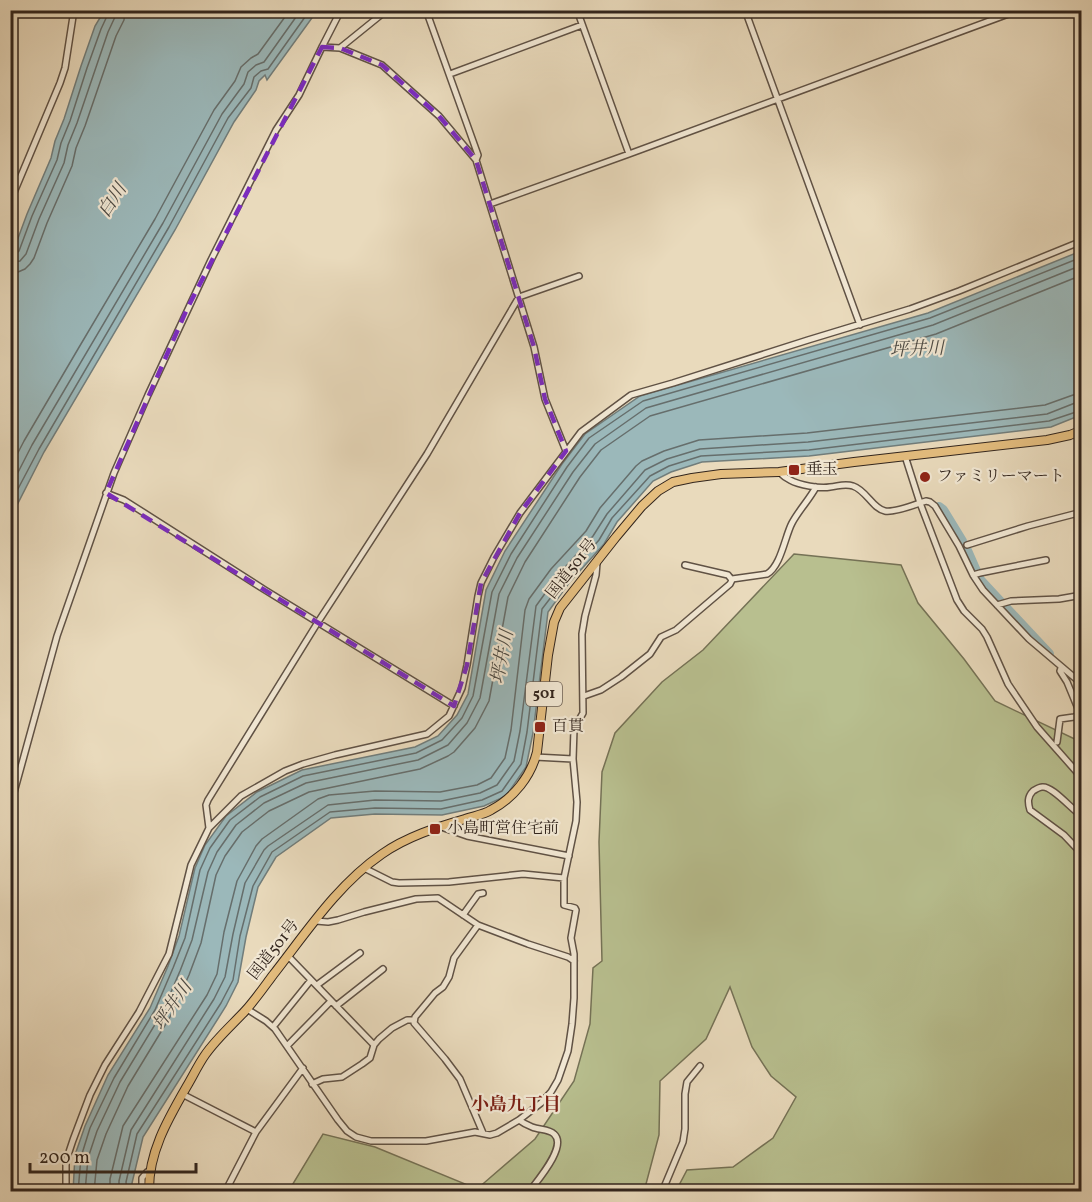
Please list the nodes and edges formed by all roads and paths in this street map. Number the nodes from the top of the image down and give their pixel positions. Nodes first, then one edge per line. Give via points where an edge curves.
1 (74, 10) edge
2 (341, 10) edge
3 (387, 10) edge
4 (426, 10) edge
5 (577, 10) edge
6 (745, 10) edge
7 (1019, 10) edge
8 (1077, 10) edge
9 (1082, 18) edge
10 (582, 25) junction
11 (321, 47) junction
12 (340, 48) junction
13 (450, 74) junction
14 (777, 99) junction
15 (629, 154) junction
16 (476, 160) junction
17 (10, 202) edge
18 (490, 204) junction
19 (1082, 241) edge
20 (579, 276) dead end
21 (519, 297) junction
22 (860, 325) junction
23 (1082, 430) edge
24 (566, 451) junction
25 (905, 456) junction
26 (778, 472) junction
27 (816, 487) junction
28 (106, 493) junction
29 (920, 503) junction
30 (1082, 512) edge
31 (967, 545) dead end
32 (1046, 560) dead end
33 (598, 561) junction
34 (685, 565) dead end
35 (977, 574) junction
36 (732, 579) junction
37 (1082, 595) edge
38 (1000, 604) junction
39 (318, 622) junction
40 (1061, 668) junction
41 (1082, 684) edge
42 (584, 696) junction
43 (454, 706) junction
44 (1057, 742) dead end
45 (536, 757) junction
46 (573, 759) junction
47 (1082, 778) edge
48 (10, 807) edge
49 (1082, 816) edge
50 (441, 827) junction
51 (209, 828) junction
52 (1082, 854) edge
53 (569, 856) junction
54 (364, 868) junction
55 (564, 878) junction
56 (483, 893) dead end
57 (462, 915) junction
58 (316, 921) junction
59 (478, 925) junction
60 (360, 953) dead end
61 (288, 956) junction
62 (574, 961) junction
63 (383, 969) dead end
64 (311, 980) junction
65 (316, 986) junction
66 (331, 1000) junction
67 (336, 1006) junction
68 (247, 1009) junction
69 (414, 1020) junction
70 (273, 1027) junction
71 (374, 1045) junction
72 (287, 1046) junction
73 (700, 1066) dead end
74 (303, 1068) junction
75 (312, 1084) junction
76 (182, 1094) junction
77 (519, 1120) junction
78 (256, 1132) junction
79 (483, 1133) junction
80 (150, 1172) junction
81 (66, 1191) edge
82 (142, 1191) edge
83 (149, 1191) edge
84 (225, 1191) edge
85 (530, 1191) edge
86 (662, 1191) edge

1 - 17 street via 63,75
2 - 11 street
3 - 12 street
4 - 13 street
5 - 10 street
6 - 14 street
7 - 14 street
8 - 9 street
10 - 13 street
10 - 15 street
11 - 12 street
11 - 28 street via 187,309
12 - 16 street via 382,65 439,116
13 - 16 street via 478,155
14 - 15 street
14 - 22 street
15 - 18 street
16 - 18 street
18 - 21 street
19 - 22 street via 959,291
20 - 21 street
21 - 24 street via 545,399
21 - 39 street via 433,444
22 - 24 street via 631,394 581,432
23 - 25 highway, 国道501号 / 501 via 1047,440
24 - 43 street via 520,513 482,583 462,688
25 - 26 highway, 国道501号 / 501
25 - 29 street
26 - 27 street via 791,481
26 - 33 highway, 国道501号 / 501 via 721,474 673,483 642,506
27 - 29 street via 851,485 885,512
27 - 36 street via 792,523 772,571
28 - 39 street via 124,500
28 - 48 street via 57,636
29 - 35 street via 935,506
29 - 47 street via 957,600 982,629 1008,684 1037,727
30 - 31 street
32 - 35 street
33 - 42 street via 582,634
33 - 45 highway, 国道501号 / 501 via 554,621
34 - 36 street
35 - 38 street via 983,590
36 - 42 street via 676,630 661,637 650,654 621,677
37 - 38 street
38 - 40 street via 1029,639
39 - 43 street
39 - 51 street via 208,800
40 - 41 street
40 - 44 street via 1078,715 1060,719
42 - 46 street via 583,713 574,729
43 - 51 street via 427,734 285,771 241,796
45 - 46 street
45 - 50 highway, 国道501号 / 501 via 527,778 502,804
46 - 53 street via 577,802
49 - 52 street via 1050,788 1041,786 1029,796 1030,810
50 - 53 street via 467,836
50 - 54 highway, 国道501号 / 501 via 398,845
51 - 81 street via 191,865 169,954 90,1095 66,1161
53 - 55 street
54 - 55 street via 399,883 523,874
54 - 58 highway, 国道501号 / 501
55 - 62 street via 564,905 576,910 571,938
56 - 57 street
57 - 58 street via 432,898 328,922
57 - 59 street
58 - 61 highway, 国道501号 / 501
59 - 62 street
59 - 69 street via 454,958 443,987
60 - 65 street
61 - 64 street
61 - 68 highway, 国道501号 / 501
62 - 77 street via 572,1024 564,1065 551,1092
63 - 67 street
64 - 65 street
64 - 70 street
65 - 66 street
66 - 67 street
66 - 72 street
67 - 71 street
68 - 70 street
68 - 76 highway, 国道501号 / 501 via 205,1055
69 - 71 street via 392,1028
69 - 79 street via 460,1079
70 - 72 street
71 - 75 street via 363,1064 342,1077
72 - 74 street
73 - 86 street via 687,1082 683,1142
74 - 75 street
74 - 78 street
75 - 79 street via 347,1131 356,1137 371,1141 426,1141
76 - 78 street
76 - 80 highway, 国道501号 / 501 via 157,1146
77 - 79 street via 497,1133
77 - 85 street via 553,1132 558,1140 551,1162
78 - 84 street
80 - 82 street via 142,1178
80 - 83 highway, 国道501号 / 501

